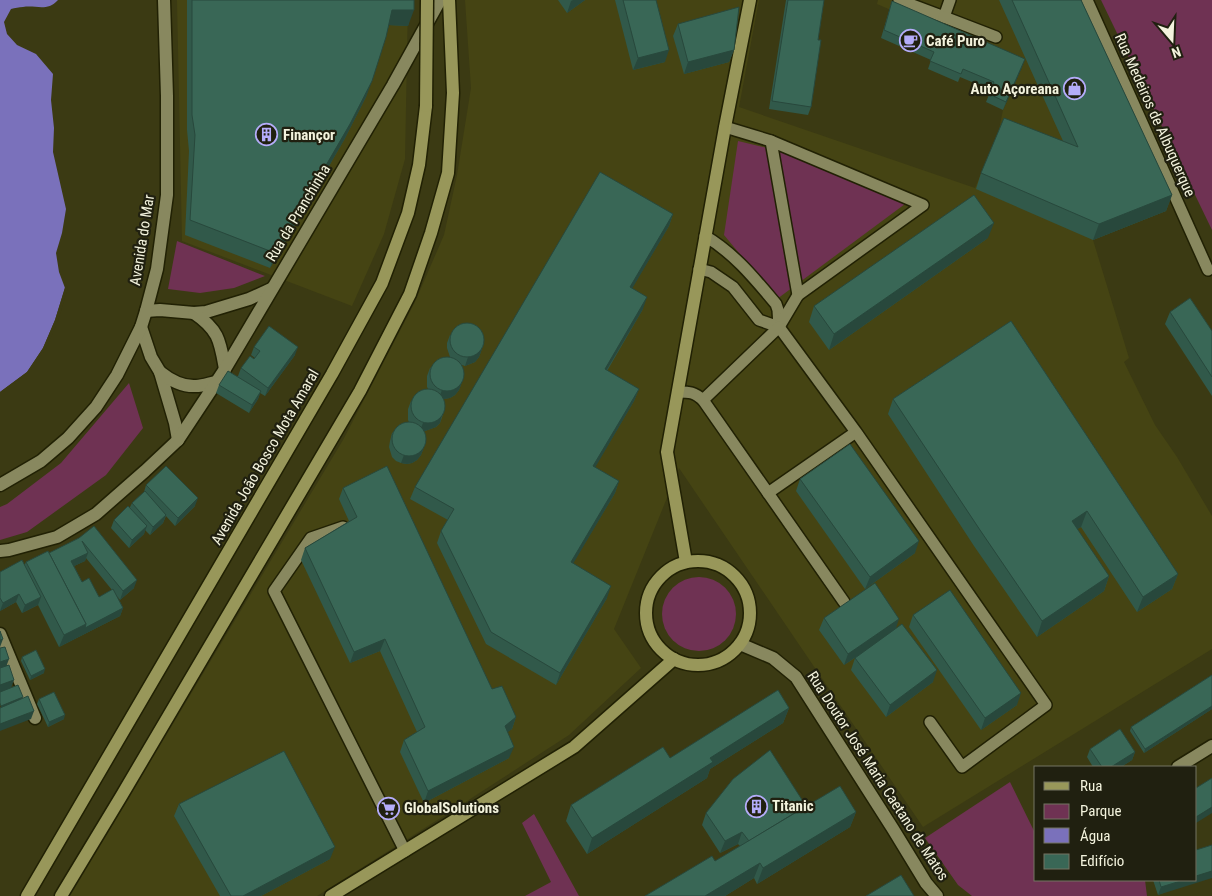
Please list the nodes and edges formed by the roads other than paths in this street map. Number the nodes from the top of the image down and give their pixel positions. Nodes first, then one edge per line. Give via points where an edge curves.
1 (164, 0) edge
2 (427, 0) edge
3 (440, 0) edge
4 (449, 0) edge
5 (750, 0) edge
6 (899, 0) edge
7 (950, 0) edge
8 (1087, 0) edge
9 (944, 18) junction
10 (996, 37) dead end
11 (725, 127) junction
12 (771, 141) junction
13 (706, 236) junction
14 (699, 269) junction
15 (1208, 270) dead end
16 (271, 289) junction
17 (798, 295) junction
18 (146, 311) junction
19 (194, 314) junction
20 (141, 327) junction
21 (779, 327) junction
22 (225, 369) junction
23 (160, 372) junction
24 (216, 382) junction
25 (678, 392) junction
26 (703, 400) junction
27 (856, 432) junction
28 (178, 440) junction
29 (0, 485) edge
30 (768, 494) junction
31 (343, 528) edge
32 (0, 551) edge
33 (686, 562) junction
34 (844, 602) edge
35 (0, 634) edge
36 (740, 644) junction
37 (674, 659) junction
38 (35, 718) edge
39 (930, 722) dead end
40 (1212, 746) edge
41 (1180, 766) edge
42 (405, 851) junction
43 (27, 896) edge
44 (61, 896) edge
45 (332, 896) edge
46 (937, 896) edge

1 - 18 street, Avenida do Mar via 166,195 158,269
2 - 43 main road, Avenida João Bosco Mota Amaral, bridge via 426,106 419,165 408,213 382,282 312,409
3 - 16 street, Rua da Pranchinha
4 - 44 main road via 453,93 448,173 410,294 360,390
5 - 11 main road
6 - 9 lane
7 - 9 lane
8 - 15 lane, Rua Medeiros de Albuquerque
9 - 10 lane
11 - 12 lane
11 - 13 main road
12 - 17 lane
12 - 17 lane via 923,204
13 - 14 main road
13 - 21 lane via 741,264 776,304
14 - 21 lane via 712,272 733,287 759,320
14 - 25 main road
16 - 19 street via 249,299
16 - 22 street, Rua da Pranchinha
17 - 21 lane
18 - 19 street
18 - 20 street, Avenida do Mar
19 - 22 street via 214,330
20 - 23 street via 150,357
20 - 29 street, Avenida do Mar via 117,375 96,407 68,438 41,461
21 - 26 lane
21 - 27 lane
22 - 24 street, Rua da Pranchinha
23 - 24 street via 169,380 182,384 197,386
23 - 28 street
24 - 28 street, Rua da Pranchinha
25 - 26 lane via 690,392
25 - 33 main road via 667,452
26 - 30 lane
27 - 30 lane
27 - 39 lane via 1046,705 962,767
28 - 32 street, Rua da Pranchinha via 96,514 57,537
30 - 34 lane
31 - 42 lane via 311,538 274,591
33 - 36 main road via 711,562 728,570 740,582 748,597 750,615
33 - 37 main road via 669,569 658,579 646,602 646,620 653,641
35 - 38 street
36 - 37 main road via 723,658 706,665 691,665
36 - 46 street, Rua Doutor José Maria Caetano de Matos via 773,658 796,677
37 - 42 main road via 574,746
40 - 41 street
42 - 45 main road

